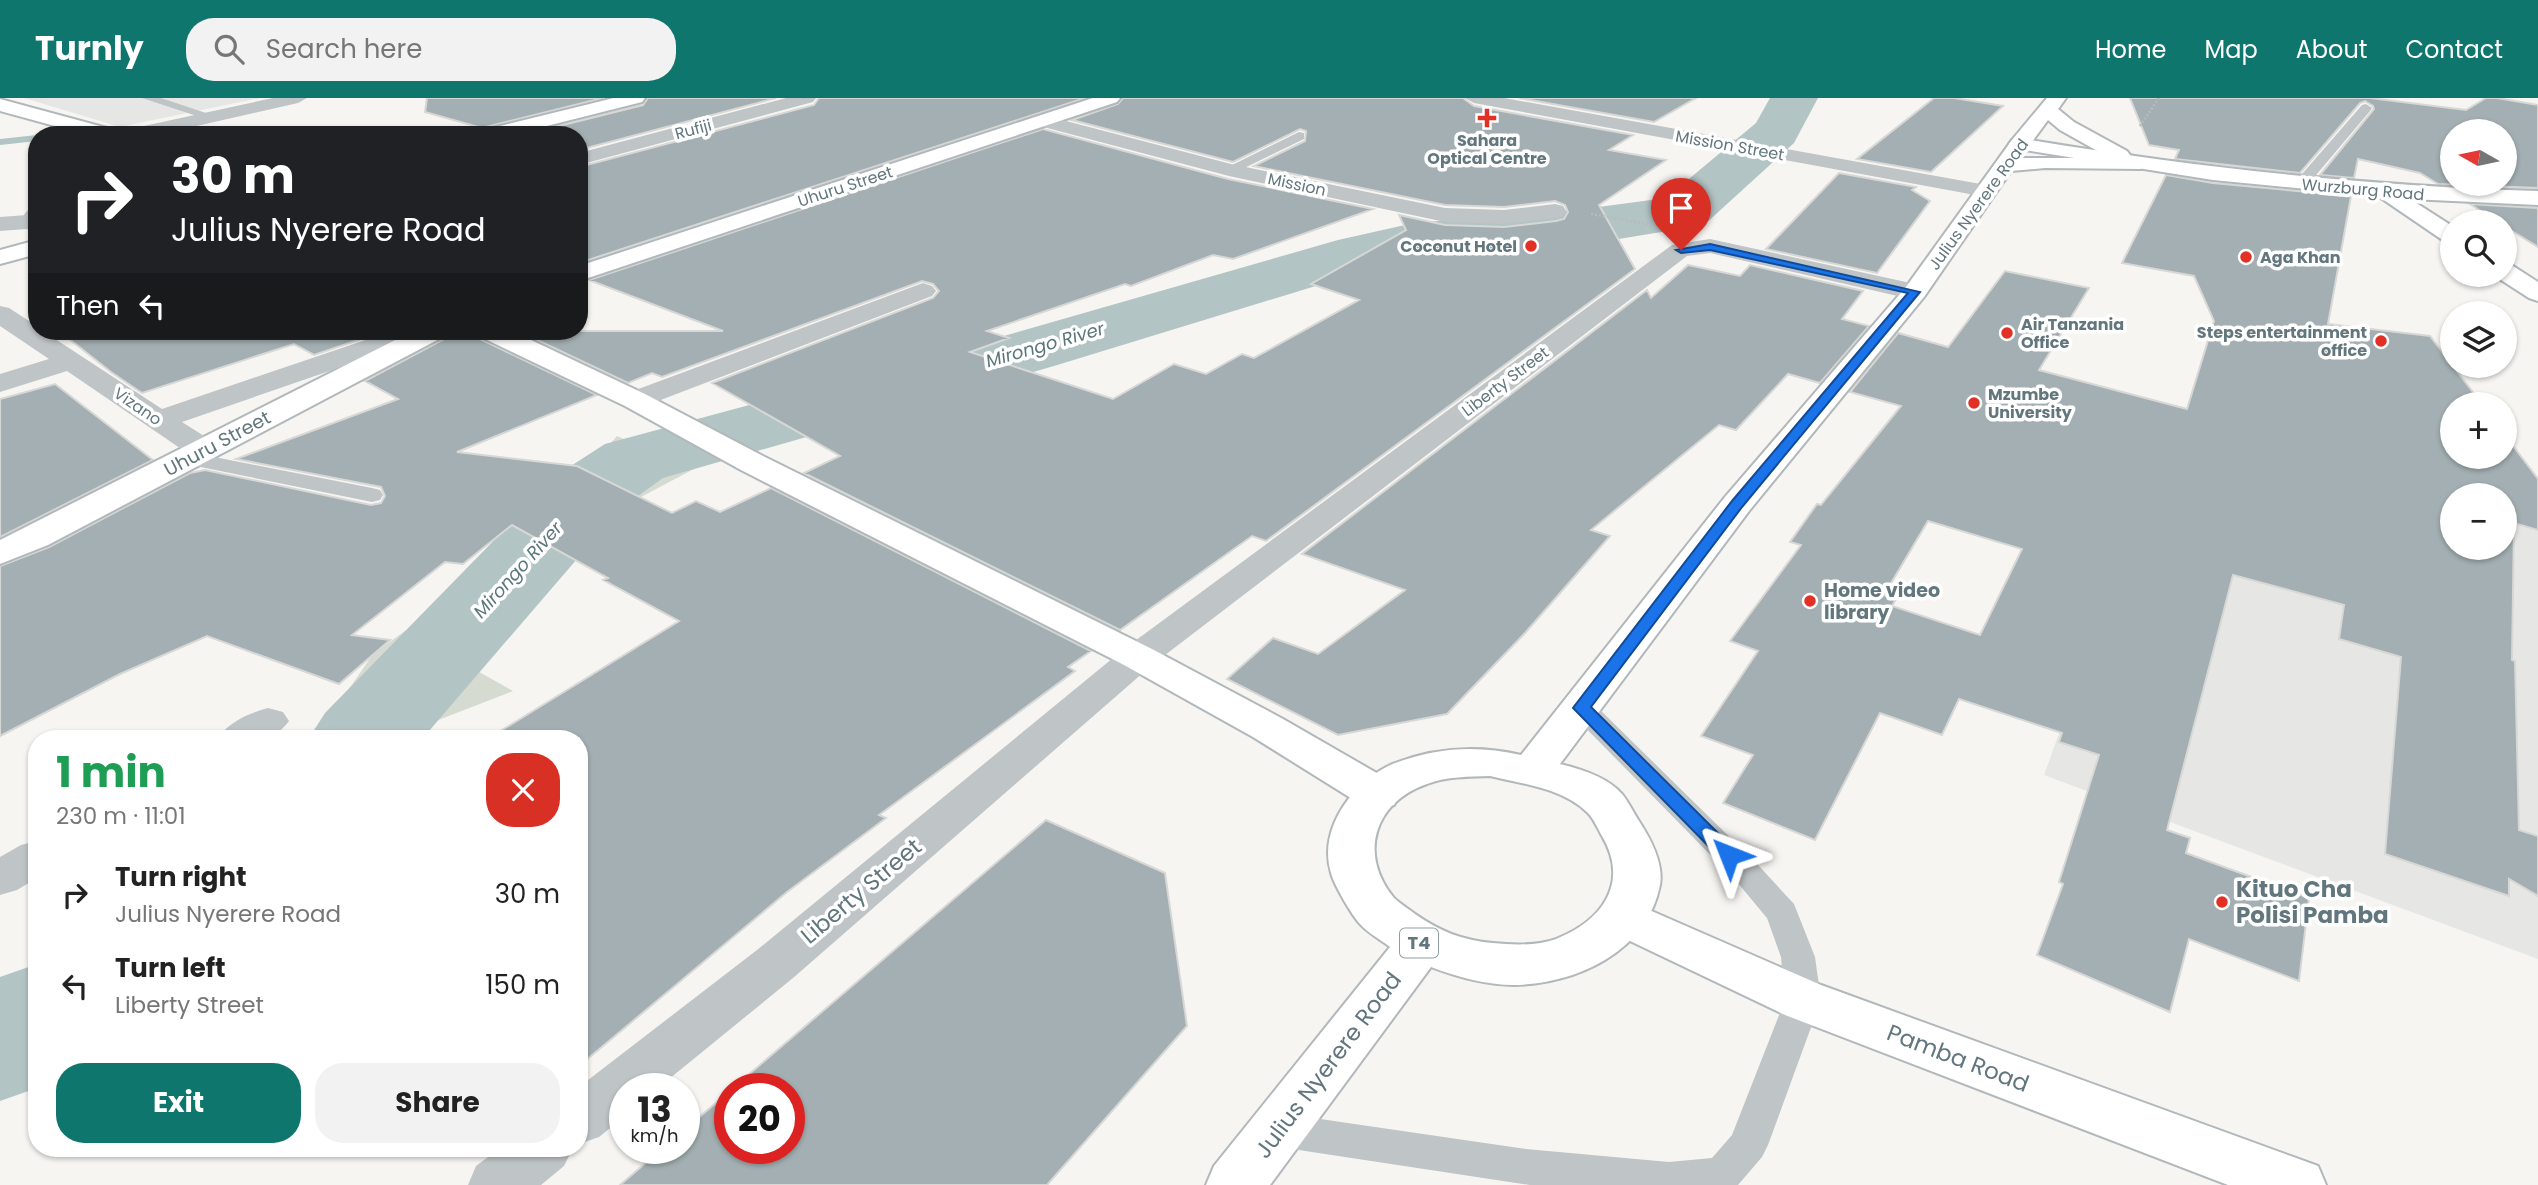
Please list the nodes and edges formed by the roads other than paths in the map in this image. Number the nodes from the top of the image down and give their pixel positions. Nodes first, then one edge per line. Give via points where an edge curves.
1 (148, 98) edge
2 (298, 98) edge
3 (636, 98) edge
4 (807, 98) edge
5 (1111, 98) edge
6 (1474, 98) edge
7 (0, 104) edge
8 (2051, 104) edge
9 (2366, 108) dead end
10 (212, 117) junction
11 (1043, 121) junction
12 (79, 126) edge
13 (171, 126) edge
14 (523, 126) edge
15 (1299, 136) dead end
16 (2017, 148) junction
17 (588, 157) edge
18 (2127, 160) junction
19 (1229, 170) junction
20 (2301, 184) junction
21 (1986, 191) junction
22 (2385, 192) junction
23 (2538, 198) edge
24 (1555, 211) dead end
25 (28, 220) edge
26 (0, 224) edge
27 (2440, 228) edge
28 (28, 249) edge
29 (0, 257) edge
30 (588, 271) edge
31 (2517, 279) edge
32 (923, 290) dead end
33 (1915, 292) junction
34 (2538, 293) edge
35 (0, 314) edge
36 (28, 332) edge
37 (40, 340) edge
38 (392, 340) edge
39 (416, 340) edge
40 (510, 340) edge
41 (72, 361) junction
42 (0, 383) edge
43 (635, 400) junction
44 (159, 420) junction
45 (196, 454) junction
46 (372, 495) dead end
47 (0, 553) edge
48 (1138, 657) junction
49 (1582, 708) junction
50 (1533, 770) junction
51 (1378, 794) junction
52 (28, 862) edge
53 (0, 878) edge
54 (1624, 917) junction
55 (1421, 944) junction
56 (1803, 1000) junction
57 (588, 1113) edge
58 (1279, 1130) junction
59 (533, 1157) edge
60 (497, 1185) edge
61 (1236, 1185) edge
62 (2297, 1185) edge

1 - 10 lane
2 - 10 street
3 - 14 main road
4 - 17 street, Rufiji
5 - 11 main road, Uhuru Street
6 - 21 street, Mission Street
7 - 12 main road
8 - 16 main road, Julius Nyerere Road
8 - 18 main road via 2067,126
9 - 20 lane
10 - 13 street
11 - 19 street, Mission
11 - 30 main road, Uhuru Street
15 - 19 lane
16 - 18 main road, Wurzburg Road
16 - 18 main road via 2045,162
16 - 21 main road, Julius Nyerere Road
18 - 20 main road, Wurzburg Road
19 - 24 street, Mission via 1445,215 1504,217
20 - 22 main road, Wurzburg Road
21 - 33 main road, Julius Nyerere Road
22 - 23 main road, Wurzburg Road
22 - 27 main road
25 - 26 street
28 - 29 main road
31 - 34 main road
32 - 43 street
33 - 48 street, Liberty Street via 1710,247 1681,250
33 - 49 main road, Julius Nyerere Road via 1737,504
35 - 36 street, Vizano
37 - 41 street, Vizano
38 - 44 street
39 - 45 main road, Uhuru Street
40 - 43 main road
41 - 42 street
41 - 44 street, Vizano
43 - 48 main road
44 - 45 street, Vizano
45 - 46 lane
45 - 47 main road, Uhuru Street
48 - 51 main road
48 - 57 street, Liberty Street via 775,964
49 - 50 main road, Julius Nyerere Road
49 - 56 lane via 1782,913 1798,957
50 - 51 main road, T4 via 1490,762 1447,764 1409,774
50 - 54 main road, T4 via 1571,781 1605,803 1631,846 1637,883
51 - 55 main road, T4 via 1362,812 1352,834 1354,873 1378,912
52 - 53 street
54 - 55 main road, T4 via 1598,942 1559,959 1514,965 1466,960
54 - 56 main road, Pamba Road
55 - 58 main road, Julius Nyerere Road / T4
56 - 58 lane via 1748,1145 1722,1175 1670,1180 1526,1167
56 - 62 main road, Pamba Road
58 - 61 main road, Julius Nyerere Road / T4
59 - 60 street

